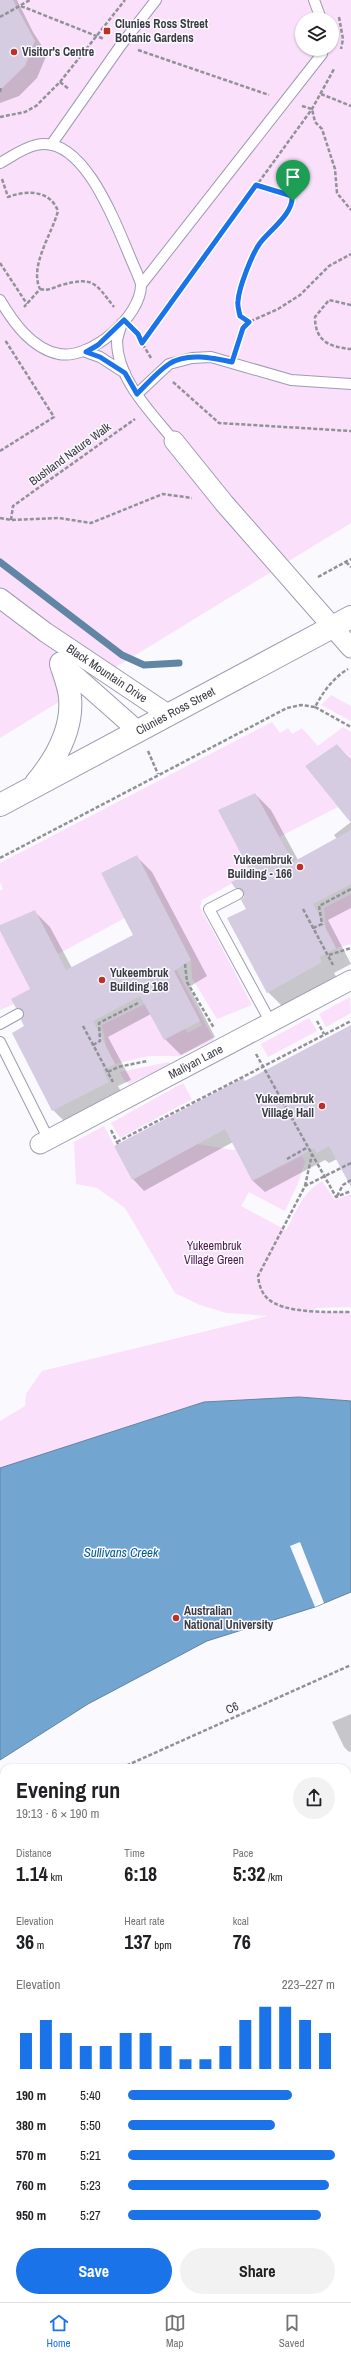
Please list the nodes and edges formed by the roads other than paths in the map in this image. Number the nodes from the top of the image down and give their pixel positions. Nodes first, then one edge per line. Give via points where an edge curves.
1 (156, 0) edge
2 (314, 0) edge
3 (318, 12) edge
4 (320, 56) edge
5 (51, 145) junction
6 (0, 163) edge
7 (141, 285) junction
8 (0, 300) edge
9 (123, 321) junction
10 (86, 352) junction
11 (125, 373) junction
12 (351, 384) edge
13 (137, 394) junction
14 (174, 441) joint
15 (0, 598) edge
16 (351, 617) edge
17 (332, 627) junction
18 (45, 632) junction
19 (351, 648) edge
20 (61, 664) junction
21 (169, 714) junction
22 (138, 731) junction
23 (32, 788) junction
24 (0, 805) edge
25 (238, 894) dead end
26 (351, 980) edge
27 (18, 1014) dead end
28 (271, 1022) junction
29 (0, 1024) edge
30 (0, 1042) edge
31 (45, 1142) joint

1 - 5 lane
2 - 3 lane
4 - 7 lane
5 - 6 lane via 36,145
5 - 7 lane via 72,155 95,183
7 - 9 lane via 136,302
8 - 10 lane via 18,328 38,344 58,354
9 - 10 lane via 98,345
9 - 11 lane via 117,340
10 - 11 lane via 100,357
11 - 13 lane
12 - 13 lane via 291,380 232,362 211,358 186,359 169,364
13 - 14 lane
14 - 17 street via 224,503
15 - 18 street, Black Mountain Drive
16 - 17 street, Clunies Ross Street
17 - 19 street
17 - 21 street, Clunies Ross Street
18 - 20 street, Black Mountain Drive
18 - 21 street, Black Mountain Drive
20 - 22 street, Black Mountain Drive
20 - 23 street via 70,696 65,735 52,764
21 - 22 street, Clunies Ross Street
22 - 23 street, Clunies Ross Street
23 - 24 street, Clunies Ross Street
25 - 28 lane via 209,909
26 - 28 street, Maliyan Lane
27 - 29 lane
28 - 31 street, Maliyan Lane
30 - 31 lane

